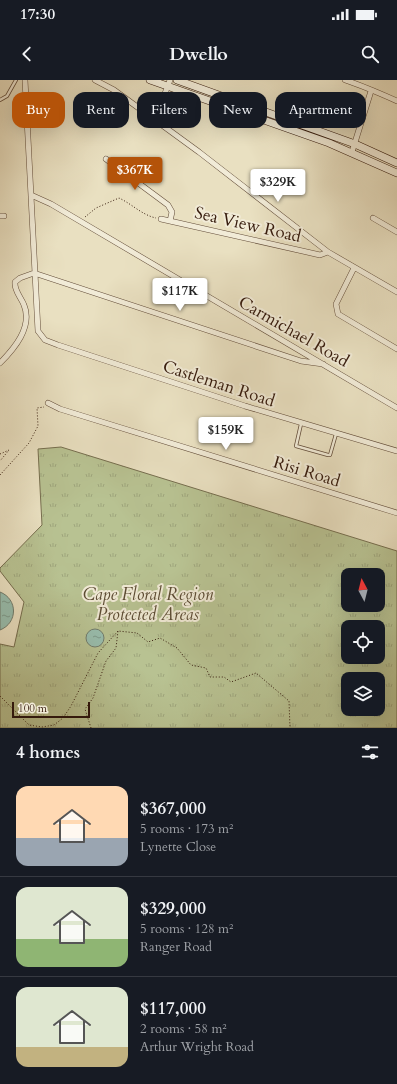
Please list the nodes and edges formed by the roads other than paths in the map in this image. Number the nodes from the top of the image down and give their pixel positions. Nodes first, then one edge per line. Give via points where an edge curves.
1 (16, 80) edge
2 (25, 80) edge
3 (94, 80) edge
4 (150, 80) edge
5 (177, 80) edge
6 (344, 80) edge
7 (169, 83) edge
8 (371, 91) junction
9 (0, 100) edge
10 (397, 100) edge
11 (137, 107) edge
12 (165, 128) edge
13 (355, 144) junction
14 (352, 152) junction
15 (106, 159) dead end
16 (397, 163) edge
17 (397, 173) edge
18 (31, 195) junction
19 (373, 218) dead end
20 (161, 219) road end
21 (170, 221) junction
22 (397, 232) edge
23 (328, 252) junction
24 (354, 268) junction
25 (34, 273) junction
26 (397, 292) edge
27 (397, 349) edge
28 (0, 363) edge
29 (324, 364) junction
30 (50, 405) road end
31 (397, 408) edge
32 (301, 424) junction
33 (336, 434) junction
34 (397, 451) edge
35 (397, 513) edge

1 - 9 lane via 7,96
2 - 18 street
3 - 11 street via 114,90
4 - 7 main road
5 - 13 main road
6 - 8 street
7 - 14 main road
8 - 10 street
8 - 13 street
12 - 23 street
13 - 14 street
13 - 16 main road
14 - 17 main road
15 - 21 street via 168,205 172,212
18 - 25 street
18 - 29 street, Carmichael Road via 51,204
19 - 22 street
20 - 21 street, Sea View Road
21 - 23 street, Sea View Road via 320,255
23 - 24 street
24 - 26 street
24 - 27 street via 336,304 338,314
25 - 28 street via 16,282 16,289 26,311 25,326 15,348
25 - 29 street via 301,361
25 - 32 street, Castleman Road via 38,331 45,340
29 - 31 street, Carmichael Road
30 - 35 street, Risi Road
32 - 33 street, Castleman Road
32 - 33 lane via 296,446 330,455
33 - 34 street, Castleman Road

